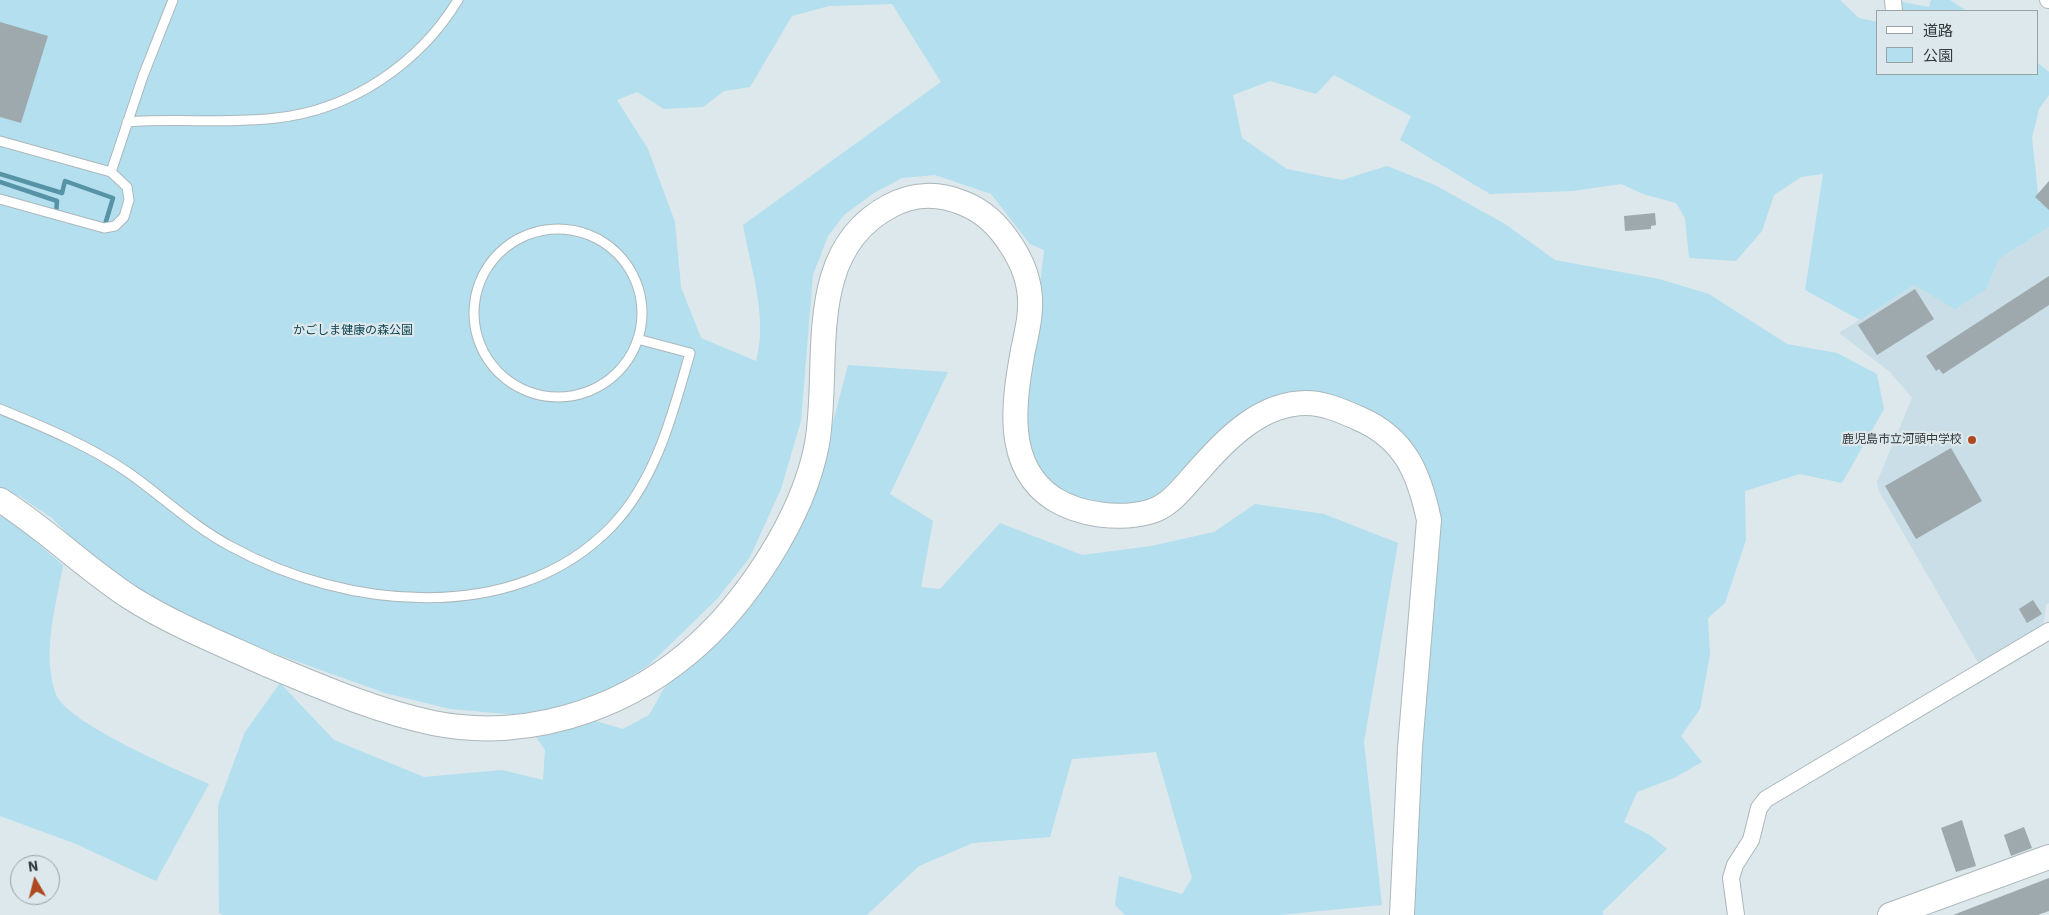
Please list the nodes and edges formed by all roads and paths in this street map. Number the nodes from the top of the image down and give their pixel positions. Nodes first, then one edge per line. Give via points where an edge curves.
1 (173, 0) edge
2 (458, 0) edge
3 (127, 122) junction
4 (0, 142) edge
5 (112, 172) junction
6 (0, 199) edge
7 (641, 340) junction
8 (0, 409) edge
9 (0, 500) edge
10 (2049, 631) edge
11 (2049, 857) edge
12 (1402, 915) edge
13 (1736, 915) edge
14 (1890, 915) edge

1 - 3 lane
2 - 3 lane via 424,44 380,82 333,104 277,118 221,122
3 - 5 lane
4 - 5 lane
5 - 6 lane via 127,187 129,200 124,217 115,226 96,228
7 - 7 lane via 644,315 640,288 631,268 616,250 577,232 553,229 530,234 510,244 494,257 476,290 476,332 482,353 511,383 535,395 556,399 594,391 616,375
7 - 8 lane via 690,353 672,415 652,467 612,527 560,566 529,582 488,593 443,598 367,593 300,577 233,548 202,530 128,473 87,449
9 - 12 street via 132,599 176,624 370,705 435,723 468,727 532,725 585,712 610,703 645,683 706,639 736,604 775,547 793,512 816,451 828,292 850,240 875,214 906,198 937,196 956,200 998,225 1025,272 1031,304 1014,410 1018,446 1033,482 1060,502 1079,511 1094,513 1148,512 1173,499 1212,456 1252,421 1266,412 1305,403 1320,404 1368,422 1392,440 1410,462 1423,490 1429,520 1410,748
10 - 13 street via 1766,799 1759,808 1751,840 1735,865 1731,878
11 - 14 street

